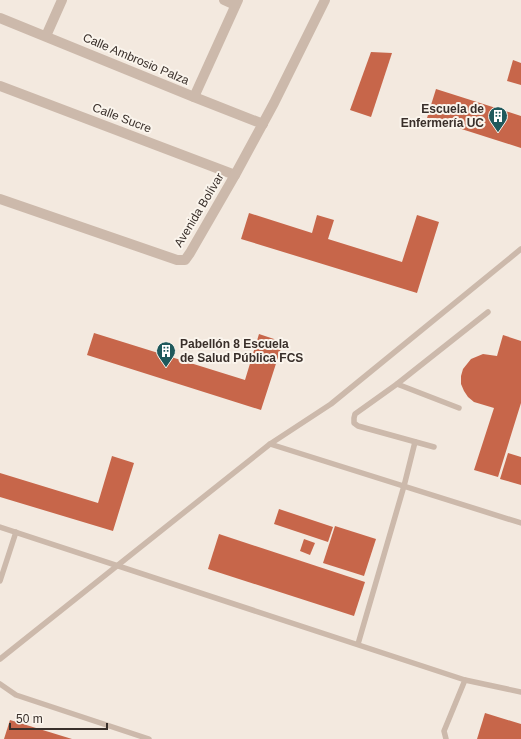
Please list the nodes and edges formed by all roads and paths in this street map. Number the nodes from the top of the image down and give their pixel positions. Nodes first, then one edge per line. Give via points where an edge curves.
1 (62, 0) edge
2 (224, 0) edge
3 (324, 0) edge
4 (236, 3) edge
5 (0, 18) edge
6 (46, 36) junction
7 (0, 86) edge
8 (194, 97) junction
9 (263, 124) junction
10 (235, 175) junction
11 (0, 199) edge
12 (521, 249) edge
13 (488, 312) dead end
14 (397, 384) junction
15 (459, 408) dead end
16 (415, 442) junction
17 (270, 444) junction
18 (434, 446) dead end
19 (404, 486) junction
20 (521, 522) edge
21 (0, 526) edge
22 (16, 532) junction
23 (118, 566) junction
24 (0, 581) edge
25 (358, 644) junction
26 (0, 659) edge
27 (465, 680) junction
28 (0, 684) edge
29 (521, 692) edge
30 (149, 739) edge
31 (446, 739) edge

1 - 6 street
2 - 4 street
3 - 9 street, Avenida Bolívar
4 - 8 street
5 - 6 street, Calle Ambrosio Palza
6 - 8 street, Calle Ambrosio Palza
7 - 10 street, Calle Sucre
8 - 9 street, Calle Ambrosio Palza
9 - 10 street, Avenida Bolívar
10 - 11 street, Avenida Bolívar via 185,260 177,260
12 - 17 lane via 332,404
13 - 14 lane
14 - 15 lane
14 - 16 lane via 356,414 354,423
16 - 18 lane
16 - 19 lane
17 - 19 lane
17 - 23 lane
19 - 20 lane
19 - 25 lane
21 - 22 lane
22 - 23 lane
22 - 24 lane
23 - 25 lane
23 - 26 lane
25 - 27 lane
27 - 29 lane
27 - 31 lane via 444,731
28 - 30 lane via 16,695

